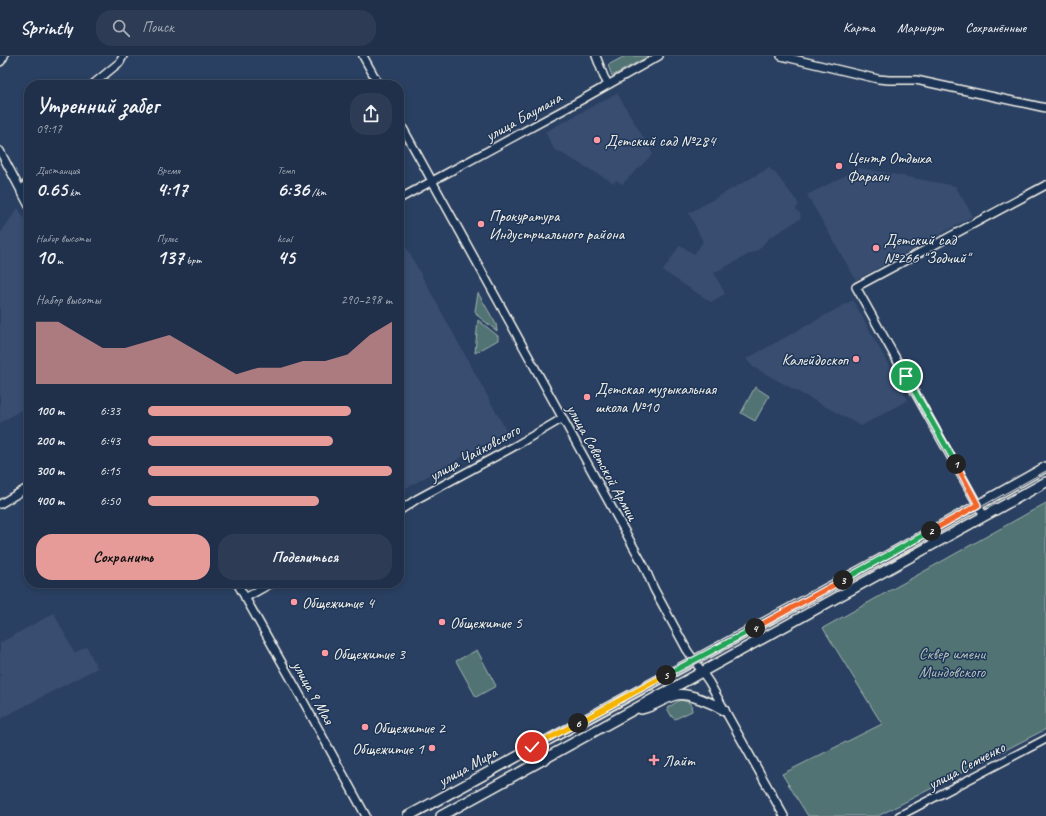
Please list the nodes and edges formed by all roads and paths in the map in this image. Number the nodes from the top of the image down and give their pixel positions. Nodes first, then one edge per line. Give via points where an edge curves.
1 (3, 56) edge
2 (123, 56) edge
3 (363, 56) edge
4 (596, 56) edge
5 (659, 56) edge
6 (781, 56) edge
7 (0, 61) edge
8 (98, 80) edge
9 (376, 80) edge
10 (608, 84) junction
11 (1046, 108) edge
12 (404, 130) edge
13 (0, 151) edge
14 (431, 181) junction
15 (1046, 185) edge
16 (24, 189) edge
17 (22, 192) junction
18 (24, 196) edge
19 (404, 196) edge
20 (563, 418) junction
21 (1046, 467) edge
22 (1046, 482) edge
23 (24, 490) edge
24 (0, 504) edge
25 (978, 505) junction
26 (404, 508) edge
27 (984, 516) junction
28 (240, 588) edge
29 (263, 588) edge
30 (245, 598) junction
31 (694, 661) junction
32 (702, 672) junction
33 (634, 710) junction
34 (724, 710) junction
35 (1046, 739) edge
36 (366, 816) edge
37 (408, 816) edge
38 (441, 816) edge
39 (784, 816) edge
40 (900, 816) edge

1 - 7 main road
2 - 8 street via 120,62
3 - 9 street
4 - 10 street
5 - 10 street, улица Баумана
6 - 11 street via 878,79 916,80
10 - 14 street, улица Баумана
12 - 14 street, улица Советской Армии
13 - 17 street
14 - 19 street, улица Баумана
14 - 20 street, улица Советской Армии
15 - 25 street via 856,287
16 - 17 street
17 - 18 street
20 - 26 street, улица Чайковского
20 - 31 street, улица Советской Армии
21 - 25 main road, улица Мира
22 - 27 main road, улица Мира
23 - 24 street
25 - 27 street
25 - 31 main road, улица Мира
27 - 32 main road, улица Мира
28 - 30 street, улица 9 Мая
29 - 30 street
30 - 36 street, улица 9 Мая
31 - 32 street, улица Советской Армии
31 - 37 main road, улица Мира
32 - 33 main road, улица Мира
32 - 34 street, улица Советской Армии
33 - 34 main road via 651,707 677,694 716,705
33 - 38 main road, улица Мира
34 - 39 street, улица Советской Армии
35 - 40 street, улица Семченко

